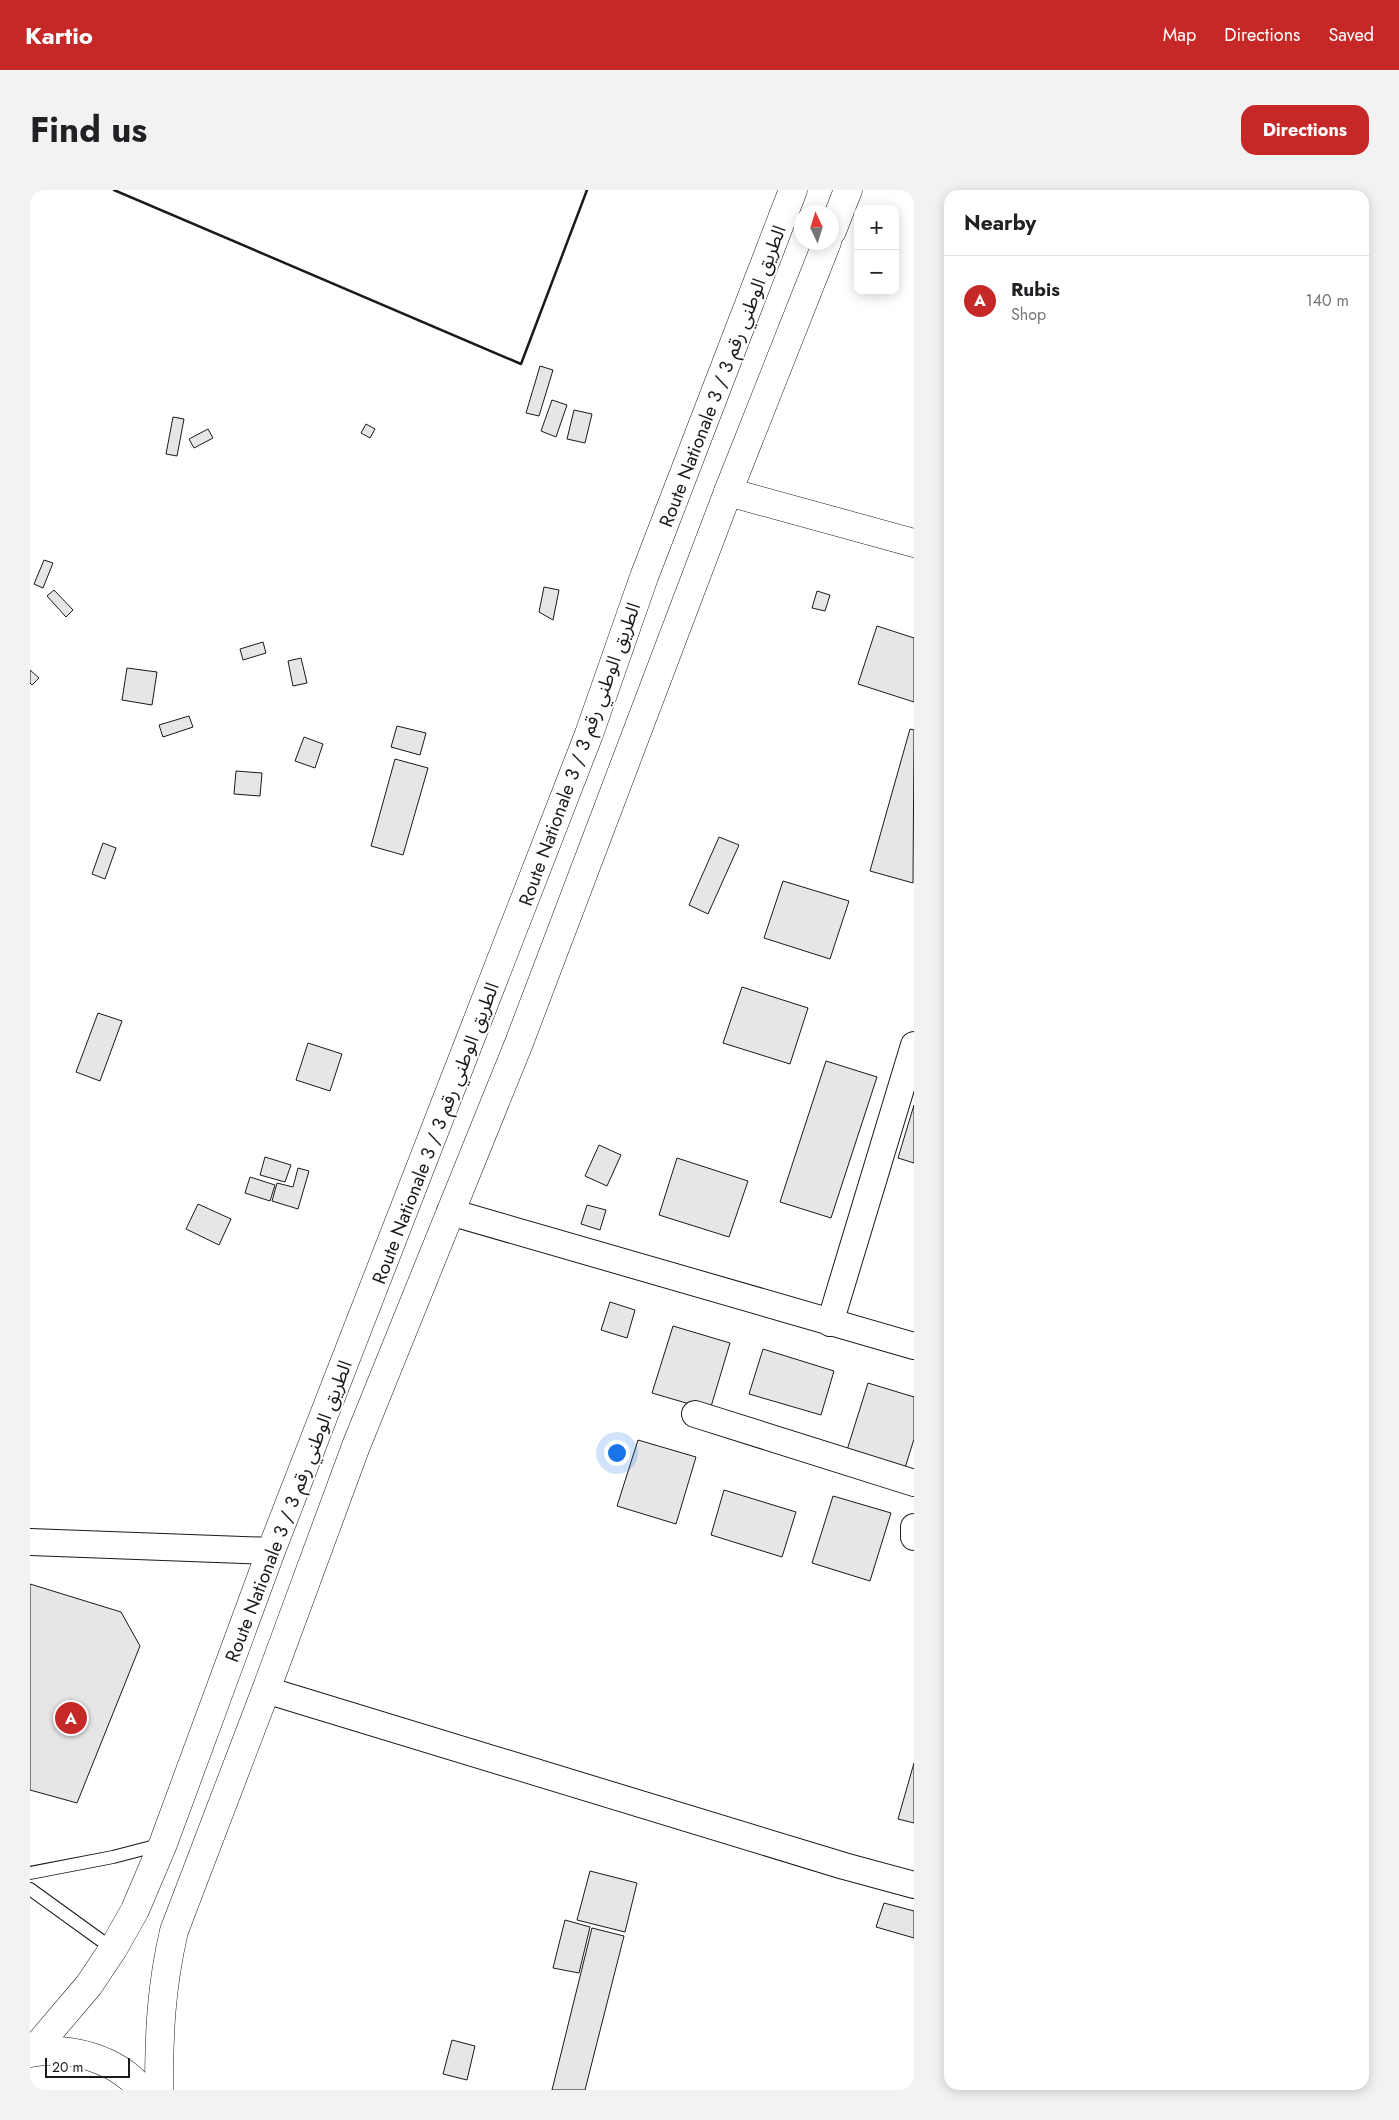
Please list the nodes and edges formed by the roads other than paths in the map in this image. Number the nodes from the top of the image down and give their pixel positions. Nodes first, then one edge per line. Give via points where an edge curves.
1 (793, 190) edge
2 (848, 190) edge
3 (839, 213) edge
4 (824, 250) edge
5 (728, 492) junction
6 (914, 543) edge
7 (914, 1045) edge
8 (450, 1212) junction
9 (830, 1323) junction
10 (914, 1346) edge
11 (695, 1414) dead end
12 (914, 1483) edge
13 (914, 1527) edge
14 (914, 1537) edge
15 (30, 1542) edge
16 (271, 1551) junction
17 (266, 1690) junction
18 (163, 1844) junction
19 (30, 1872) edge
20 (914, 1885) edge
21 (30, 1889) edge
22 (113, 1949) junction
23 (31, 2052) edge
24 (142, 2090) edge
25 (159, 2090) edge

1 - 16 main road, Route Nationale 3 / الطريق الوطني رقم 3 via 644,577 589,734
2 - 3 main road
4 - 5 main road
5 - 6 main road
5 - 8 main road via 563,929
7 - 9 street
8 - 9 street
8 - 17 main road via 356,1446
9 - 10 street
11 - 12 street
13 - 14 street
15 - 16 street
16 - 18 main road, Route Nationale 3 / الطريق الوطني رقم 3
17 - 20 street
17 - 25 main road via 174,1932 165,1970 159,2021
18 - 19 lane
18 - 22 main road, Route Nationale 3 / الطريق الوطني رقم 3 via 136,1910
21 - 22 lane
22 - 23 main road, Route Nationale 3 / الطريق الوطني رقم 3 via 89,1985
23 - 24 main road via 69,2051 104,2062

